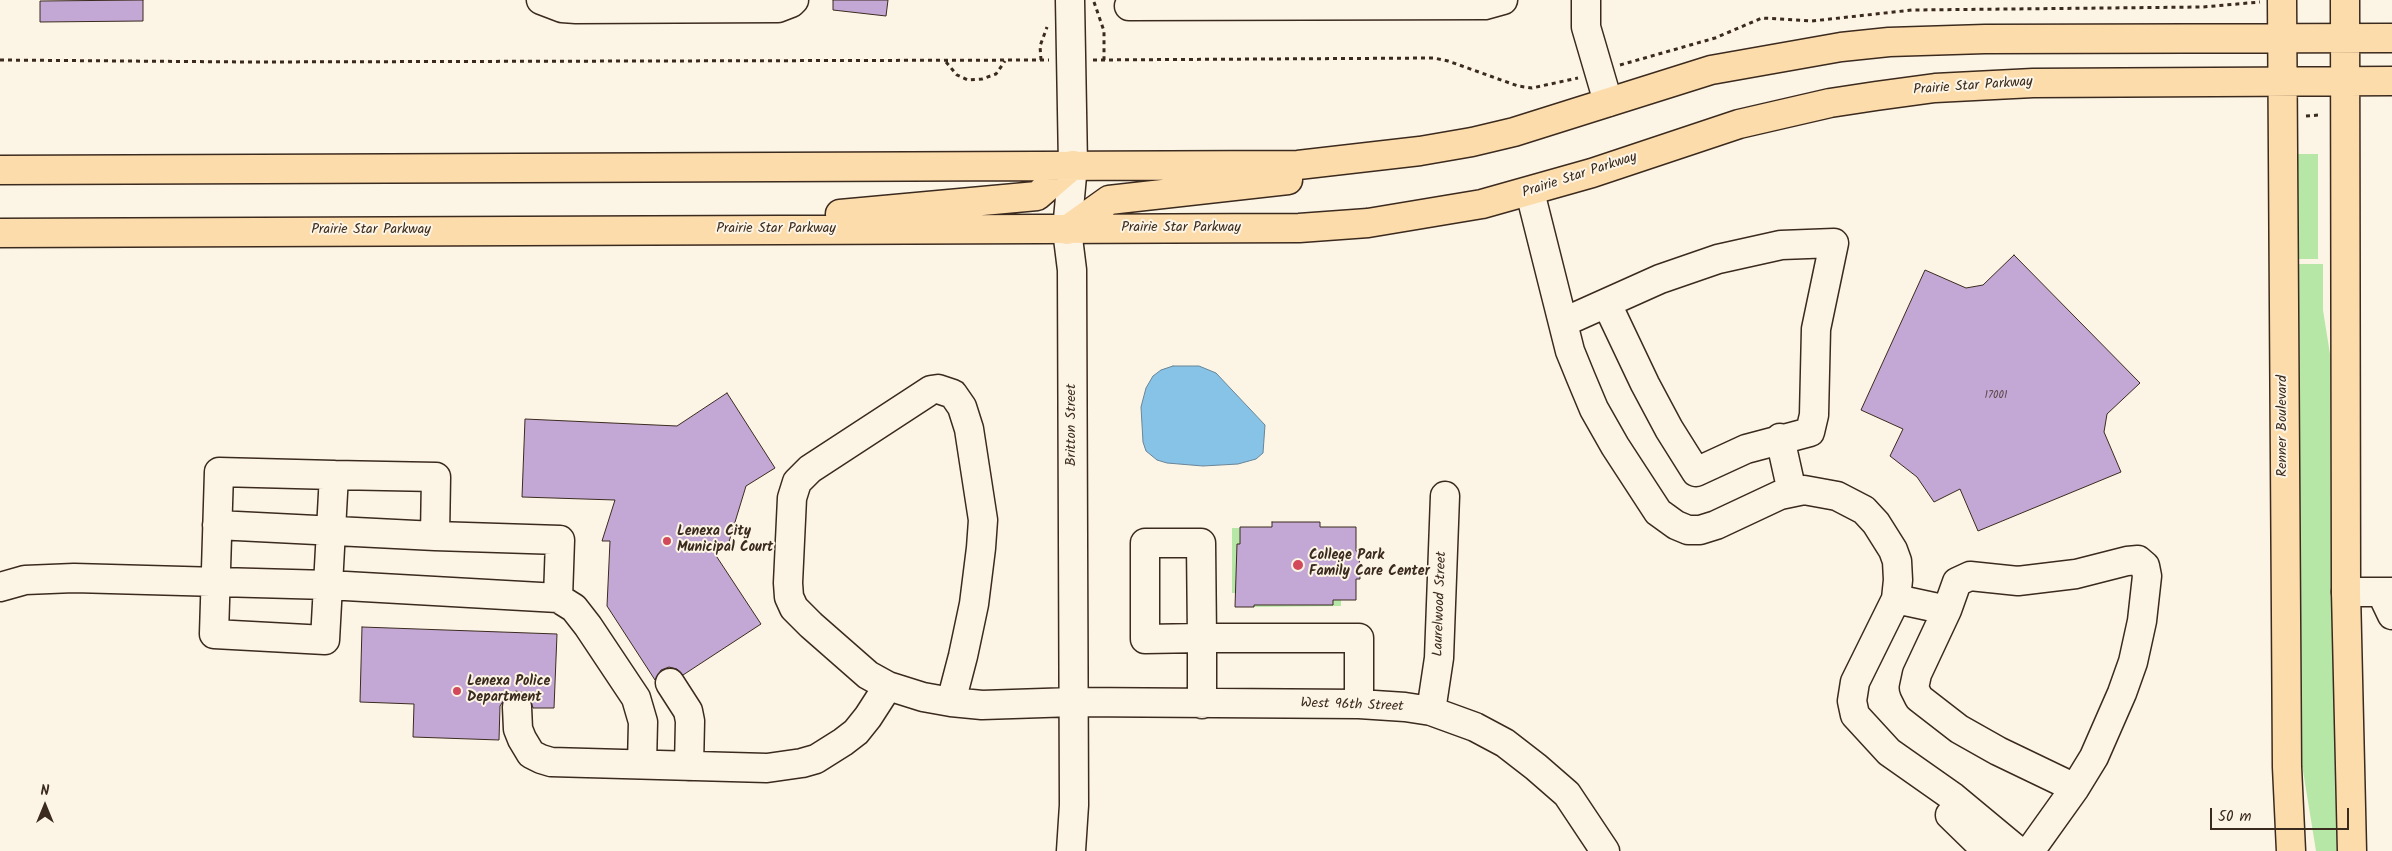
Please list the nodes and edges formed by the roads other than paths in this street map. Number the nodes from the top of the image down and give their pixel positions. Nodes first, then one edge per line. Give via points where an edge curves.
1 (541, 0) edge
2 (794, 0) edge
3 (1070, 0) edge
4 (1503, 0) edge
5 (1586, 0) edge
6 (2282, 0) edge
7 (2345, 0) edge
8 (1256, 3) edge
9 (1129, 6) dead end
10 (2344, 38) junction
11 (2392, 38) edge
12 (2282, 40) junction
13 (2392, 81) edge
14 (2344, 82) junction
15 (2281, 83) junction
16 (1608, 102) junction
17 (1404, 153) junction
18 (1073, 164) junction
19 (142, 169) junction
20 (0, 170) edge
21 (0, 185) edge
22 (1530, 192) junction
23 (662, 230) junction
24 (1067, 230) junction
25 (0, 232) edge
26 (1607, 304) junction
27 (1564, 322) junction
28 (1780, 438) junction
29 (334, 475) junction
30 (1792, 492) junction
31 (1445, 496) dead end
32 (217, 525) junction
33 (331, 531) junction
34 (435, 536) junction
35 (216, 582) junction
36 (328, 585) junction
37 (0, 587) edge
38 (2346, 592) junction
39 (558, 598) junction
40 (1896, 599) junction
41 (2388, 599) edge
42 (1947, 610) junction
43 (670, 683) dead end
44 (888, 686) junction
45 (951, 702) junction
46 (1074, 702) junction
47 (1202, 704) junction
48 (1359, 704) junction
49 (517, 707) dead end
50 (1431, 711) junction
51 (2287, 730) junction
52 (642, 764) junction
53 (689, 766) junction
54 (1909, 768) junction
55 (2076, 788) junction
56 (1071, 851) edge
57 (1605, 851) edge
58 (1987, 851) edge
59 (2018, 851) edge
60 (2030, 851) edge
61 (2290, 851) edge
62 (2308, 851) edge
63 (2352, 851) edge

1 - 2 street via 562,8 576,9 778,8
3 - 18 street, Britton Street
4 - 8 street via 1485,5
5 - 16 street via 1586,27
6 - 12 main road, Renner Boulevard
7 - 10 main road
8 - 9 street
10 - 11 main road
10 - 12 main road
10 - 14 main road
12 - 15 main road, Renner Boulevard
12 - 16 main road via 1985,39 1879,43 1711,70
13 - 14 main road, Prairie Star Parkway
14 - 15 main road, Prairie Star Parkway
14 - 38 main road
15 - 22 main road, Prairie Star Parkway via 2024,83 1935,88 1876,96 1739,124
15 - 51 main road, Renner Boulevard
16 - 17 main road via 1506,134
17 - 18 main road via 1298,164
17 - 24 main road via 1292,179 1108,200
18 - 19 main road
18 - 23 main road via 1037,196
18 - 24 street, Britton Street
19 - 20 main road
19 - 21 main road
22 - 24 main road, Prairie Star Parkway via 1457,209 1368,223 1299,228
22 - 27 street
23 - 24 main road, Prairie Star Parkway
23 - 25 main road, Prairie Star Parkway
24 - 46 street, Britton Street via 1072,270
26 - 27 street
26 - 28 street via 1645,384 1696,472 1746,449
26 - 28 street via 1660,279 1718,259 1781,246 1834,243 1816,329 1813,424 1810,432
27 - 30 street via 1570,351 1594,409 1649,499 1668,522 1694,531 1707,528
28 - 30 street
29 - 32 street via 219,472
29 - 33 street
29 - 34 street via 436,477
30 - 40 street via 1825,492 1848,500 1869,515 1884,533 1897,561
31 - 50 street, Laurelwood Street via 1439,658
32 - 33 street
32 - 35 street
33 - 34 street
33 - 36 street
34 - 39 street via 560,540
35 - 36 street
35 - 36 street via 214,634 325,640
35 - 37 street via 74,578 26,580
36 - 39 street
38 - 41 street
38 - 63 main road
39 - 52 street via 574,608 636,698 643,722
40 - 42 street
40 - 54 street via 1855,682 1852,701 1855,715 1871,735
42 - 55 street via 1917,674 1914,688 1919,698 1959,729
42 - 55 street via 1957,582 1970,576 2018,581 2076,574 2127,561 2138,560 2145,566 2145,597 2133,662 2106,732
43 - 53 street via 688,711
44 - 45 street, West 96th Street
44 - 45 street, West 96th Street via 868,674 794,608 788,582 792,498 797,482 810,469 931,390 945,390 953,394 962,407 969,430 983,520 974,604
44 - 53 street via 856,732 816,759 767,768
45 - 46 street, West 96th Street via 982,705
46 - 47 street, West 96th Street
46 - 56 street, Britton Street
47 - 48 street, West 96th Street
47 - 48 street via 1202,638 1359,638
48 - 50 street, West 96th Street
49 - 52 street via 522,739 531,754 540,760
50 - 57 street, West 96th Street via 1475,727 1505,743 1536,767 1567,794
51 - 61 main road, Renner Boulevard
51 - 62 main road
52 - 53 street
54 - 58 street via 1942,807
54 - 59 street via 1953,797
55 - 60 street

